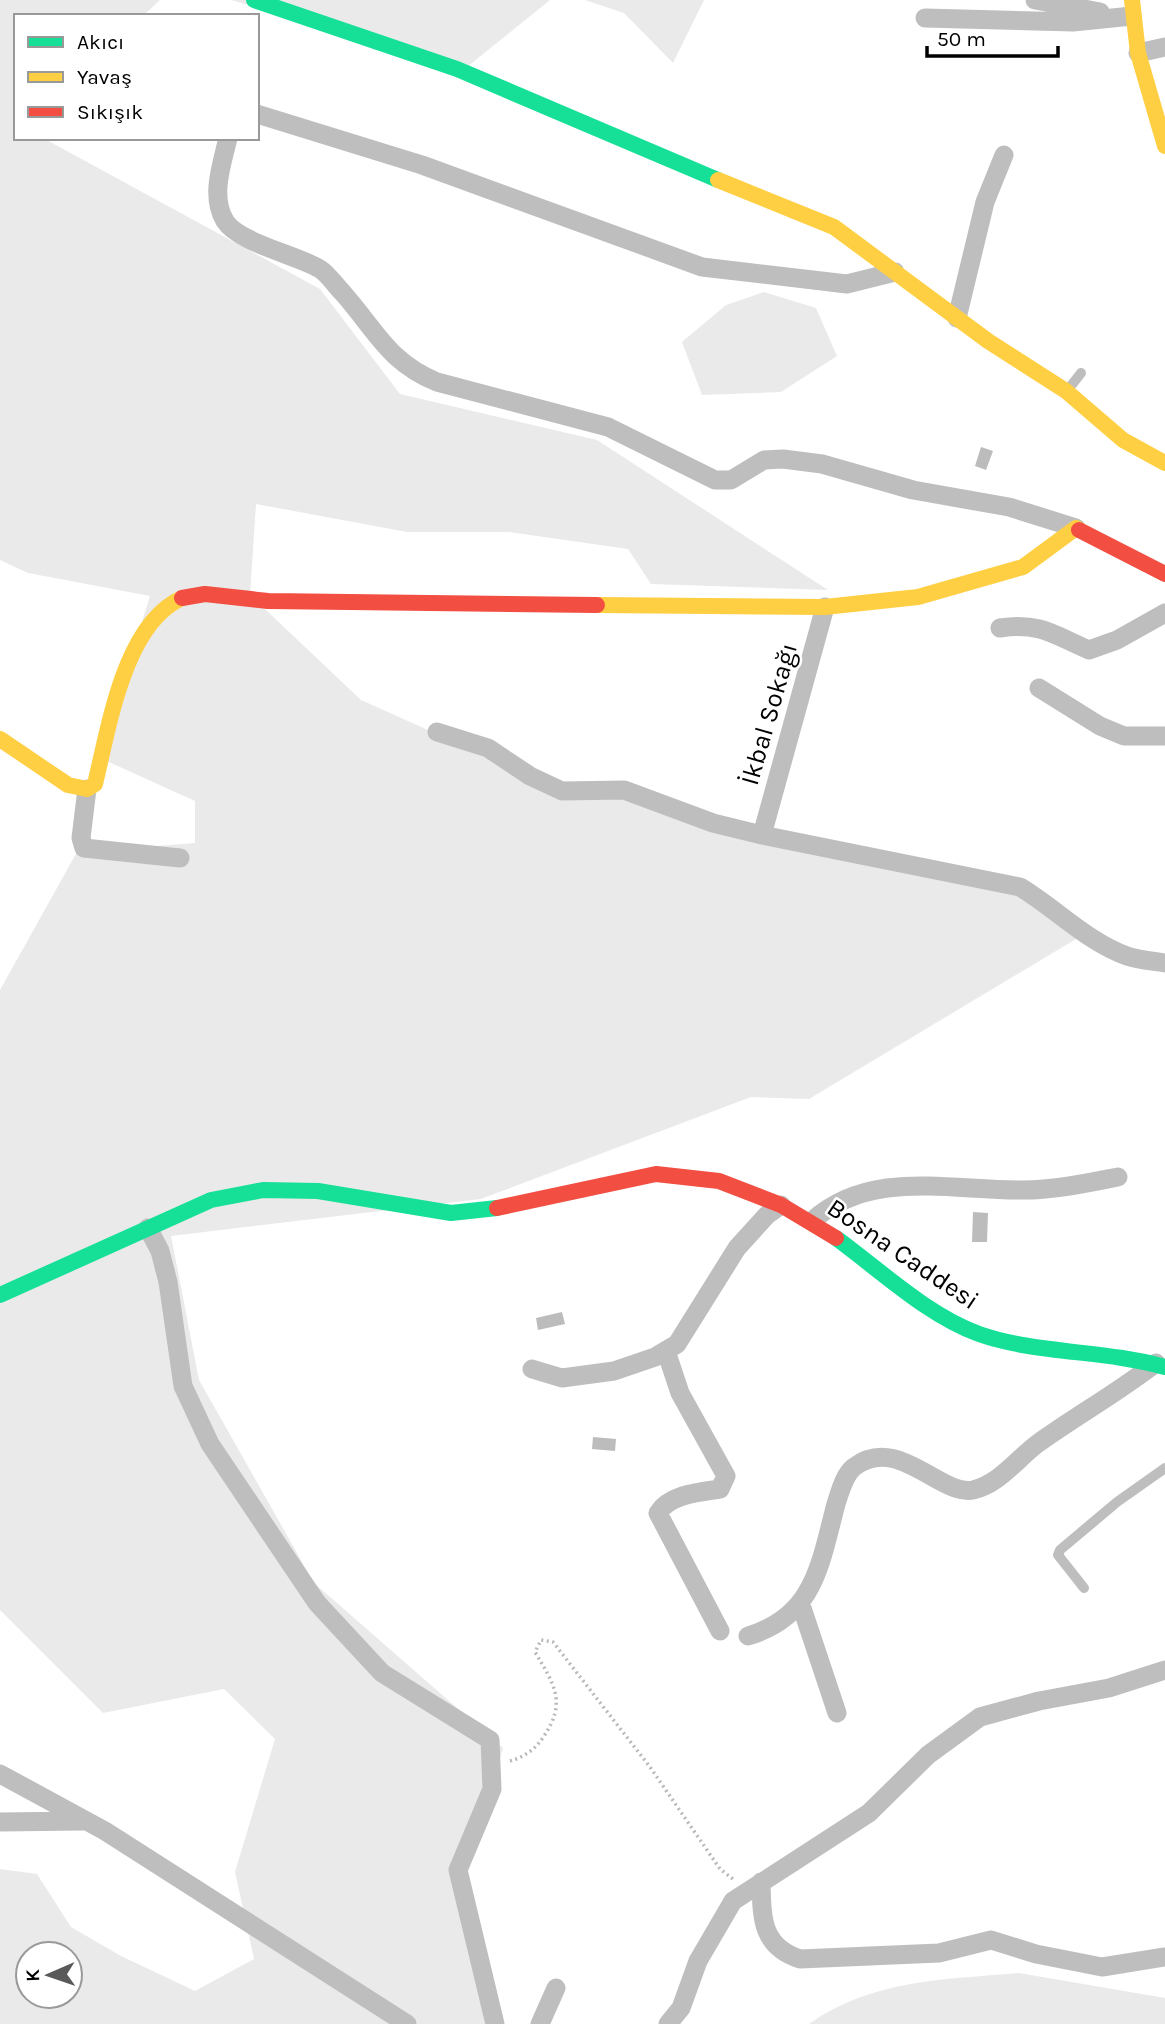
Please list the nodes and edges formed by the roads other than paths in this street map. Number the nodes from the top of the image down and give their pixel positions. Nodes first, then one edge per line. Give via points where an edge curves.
1 (1035, 0) edge
2 (258, 8) edge
3 (1132, 8) edge
4 (925, 18) dead end
5 (1165, 47) edge
6 (1138, 53) junction
7 (259, 115) edge
8 (228, 140) edge
9 (1165, 146) edge
10 (1004, 155) dead end
11 (895, 272) junction
12 (957, 318) junction
13 (1081, 373) dead end
14 (1066, 391) junction
15 (1165, 463) edge
16 (1076, 528) junction
17 (1165, 574) edge
18 (825, 607) junction
19 (1165, 613) edge
20 (1000, 628) dead end
21 (1040, 688) dead end
22 (437, 732) dead end
23 (1165, 736) edge
24 (0, 739) edge
25 (87, 789) junction
26 (762, 835) junction
27 (180, 858) dead end
28 (1165, 963) edge
29 (1118, 1177) dead end
30 (781, 1205) junction
31 (812, 1221) junction
32 (148, 1228) junction
33 (0, 1295) edge
34 (666, 1351) junction
35 (1160, 1365) edge
36 (533, 1369) dead end
37 (1165, 1468) edge
38 (1084, 1588) dead end
39 (801, 1605) junction
40 (720, 1631) dead end
41 (748, 1636) dead end
42 (1165, 1670) edge
43 (837, 1713) dead end
44 (0, 1774) edge
45 (85, 1821) junction
46 (0, 1822) edge
47 (755, 1886) junction
48 (1165, 1957) edge
49 (556, 1988) dead end
50 (407, 2024) edge
51 (495, 2024) edge
52 (540, 2024) edge
53 (668, 2024) edge

1 - 3 street
2 - 11 street via 457,69 834,228
3 - 4 street via 1062,22
3 - 6 street
5 - 6 street
6 - 9 street
7 - 11 street via 435,169 702,267 848,284
8 - 16 street via 218,187 227,224 322,270 411,372 608,427 715,480 731,480 764,460 822,464 913,490 1009,507
10 - 12 street via 985,202
11 - 12 street
12 - 14 street
13 - 14 lane
14 - 15 street via 1122,440
16 - 17 street
16 - 18 street via 1023,567 918,597
18 - 25 street via 268,601 188,594 159,609 137,645 94,784
18 - 26 street, İkbal Sokağı
19 - 20 street via 1089,650 1025,624
21 - 23 street via 1124,736
22 - 26 street via 488,748 562,791 624,790 713,823
24 - 25 street via 68,785
25 - 27 street via 81,838 84,848
26 - 28 street via 1020,887 1091,938 1127,957
29 - 31 street via 1049,1189 901,1186 846,1199
30 - 31 street, Bosna Caddesi
30 - 32 street, Bosna Caddesi via 719,1181 656,1174 517,1206 451,1213 318,1191 263,1190 211,1200
30 - 34 street via 737,1248 677,1344
31 - 35 street, Bosna Caddesi via 895,1284 977,1333
32 - 33 street, Bosna Caddesi
32 - 51 street via 168,1282 183,1386 210,1444 317,1603 382,1673 490,1740 492,1789 458,1870
34 - 36 street via 614,1371 578,1377 562,1378
34 - 40 street via 680,1393 726,1476 720,1489 689,1494 658,1513
35 - 39 street via 976,1489 961,1491 909,1463 885,1458 853,1467 841,1486 814,1580
37 - 38 lane via 1060,1550 1058,1555
39 - 41 street via 769,1630
39 - 43 street
42 - 47 street via 1109,1688 980,1717 928,1755 869,1813
44 - 45 street
45 - 46 street
45 - 50 street
47 - 48 street via 772,1942 781,1952 800,1959 939,1953 991,1940 1102,1967
47 - 53 street via 733,1901 698,1961 681,2008
49 - 52 street

